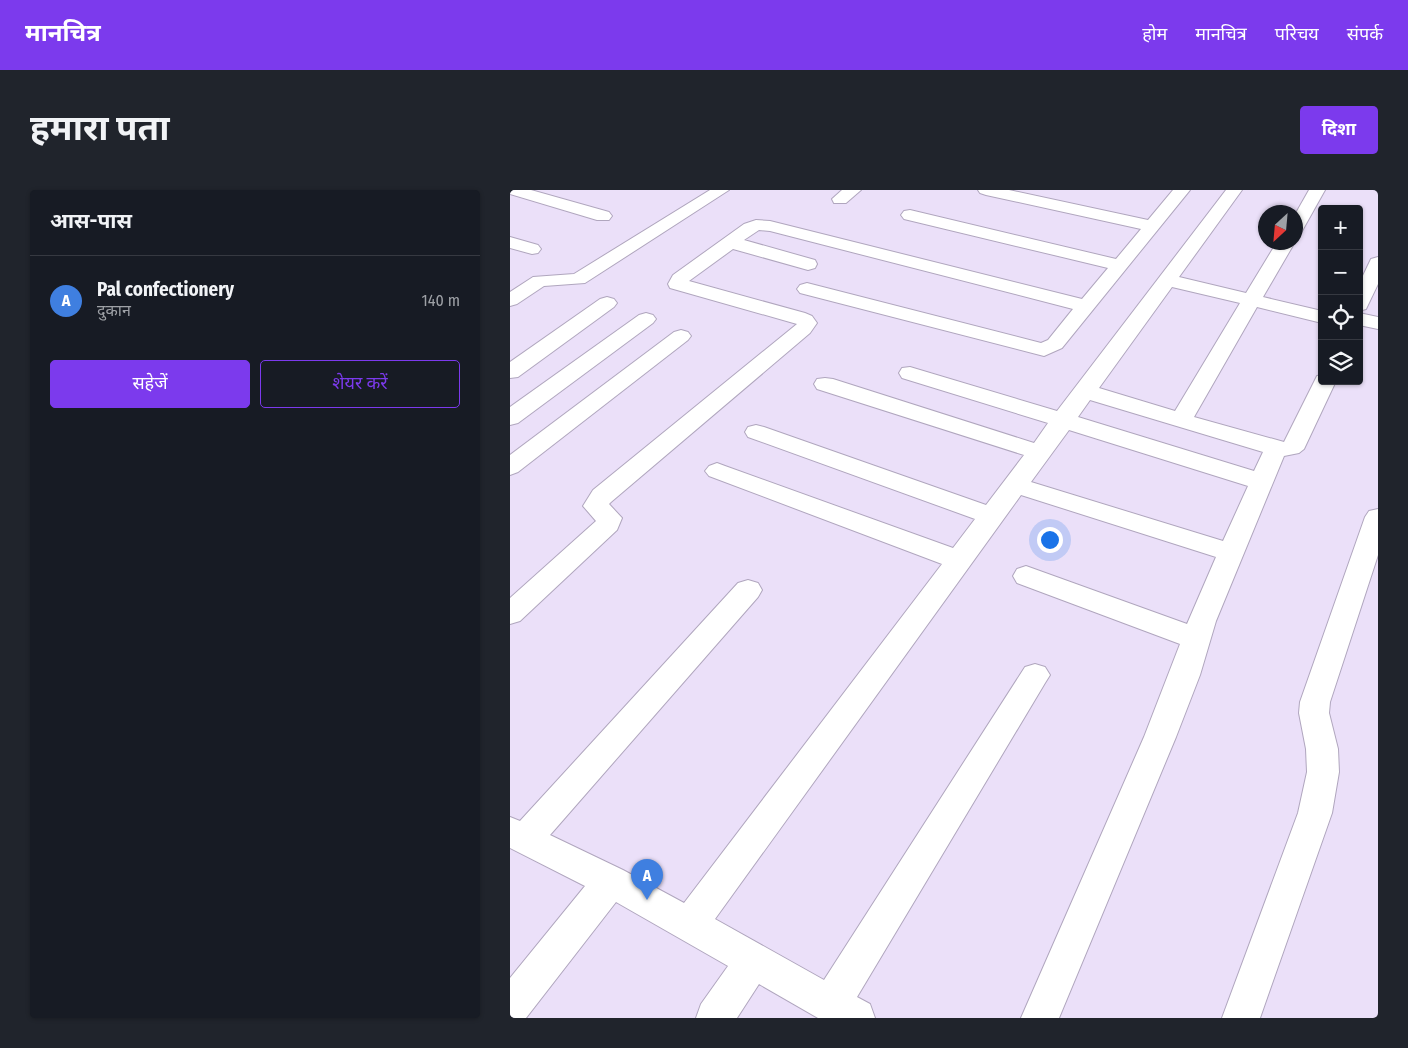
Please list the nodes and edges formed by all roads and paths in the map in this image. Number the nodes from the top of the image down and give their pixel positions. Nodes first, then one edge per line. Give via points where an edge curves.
1 (721, 190) edge
2 (986, 190) edge
3 (1181, 190) edge
4 (1234, 190) edge
5 (1317, 190) edge
6 (519, 193) edge
7 (910, 215) dead end
8 (1303, 215) edge
9 (604, 216) dead end
10 (1152, 226) junction
11 (510, 242) edge
12 (730, 242) junction
13 (532, 249) dead end
14 (1281, 250) edge
15 (1378, 263) edge
16 (808, 264) dead end
17 (1119, 265) junction
18 (1167, 280) junction
19 (807, 289) dead end
20 (1363, 296) edge
21 (510, 300) edge
22 (1252, 300) junction
23 (607, 302) dead end
24 (1085, 306) junction
25 (1318, 317) edge
26 (646, 319) dead end
27 (1363, 320) edge
28 (1378, 323) edge
29 (681, 336) dead end
30 (510, 372) edge
31 (910, 373) dead end
32 (825, 384) dead end
33 (1323, 385) edge
34 (1084, 391) junction
35 (510, 418) edge
36 (1181, 420) junction
37 (1062, 421) junction
38 (756, 432) dead end
39 (1276, 450) junction
40 (1039, 452) junction
41 (510, 467) edge
42 (717, 471) dead end
43 (1262, 482) junction
44 (1015, 485) junction
45 (992, 516) junction
46 (1378, 517) edge
47 (1232, 553) junction
48 (959, 560) junction
49 (1026, 576) dead end
50 (748, 590) dead end
51 (510, 614) edge
52 (1197, 639) junction
53 (1035, 675) dead end
54 (517, 836) edge
55 (611, 882) junction
56 (689, 925) junction
57 (753, 961) junction
58 (510, 1008) edge
59 (843, 1011) edge
60 (715, 1018) edge
61 (1040, 1018) edge
62 (1241, 1018) edge

1 - 21 street via 578,279 542,280
2 - 10 street
3 - 10 street
4 - 18 street
5 - 8 street
6 - 9 street
7 - 17 street
10 - 17 street
11 - 13 street
12 - 16 street
12 - 24 street via 756,225 770,226
12 - 51 street via 676,284 798,317 806,323 803,329 596,502 598,509 609,518 608,524
14 - 22 street
15 - 20 street
17 - 24 street
18 - 22 street
18 - 34 street
19 - 24 street via 1039,350 1050,348
22 - 25 street
22 - 36 street
23 - 30 street
26 - 35 street
27 - 28 street
29 - 41 street
31 - 37 street
32 - 40 street
33 - 39 street via 1296,444
34 - 36 street
34 - 37 street
36 - 39 street
37 - 40 street
37 - 43 street
38 - 45 street
39 - 43 street
40 - 44 street
42 - 48 street
43 - 47 street
44 - 45 street
44 - 47 street
45 - 48 street
46 - 62 street via 1315,702 1323,772 1315,814
47 - 52 street
48 - 56 street
49 - 52 street
50 - 54 street
52 - 61 street via 1157,746
53 - 59 street
54 - 55 street
55 - 56 street
55 - 58 street
56 - 57 street
57 - 59 street
57 - 60 street

